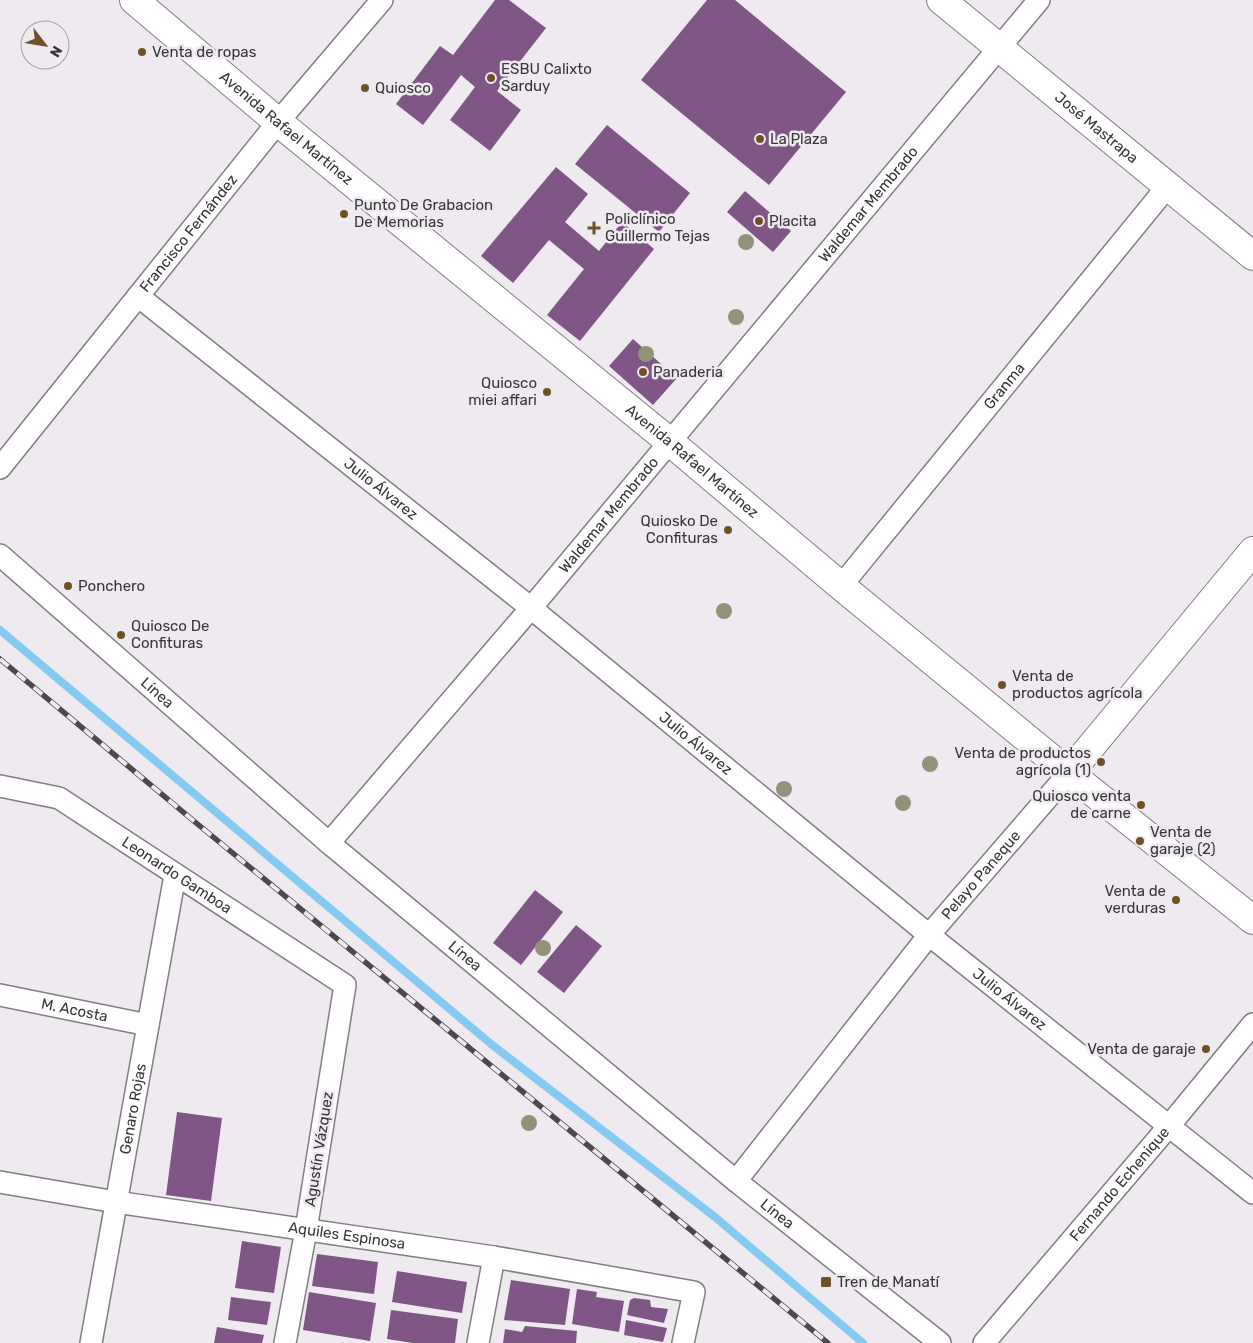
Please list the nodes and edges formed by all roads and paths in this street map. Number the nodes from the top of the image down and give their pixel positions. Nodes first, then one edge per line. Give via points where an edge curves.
1 (134, 0) edge
2 (382, 0) edge
3 (941, 0) edge
4 (1039, 0) edge
5 (999, 47) junction
6 (278, 122) junction
7 (1167, 187) junction
8 (1253, 256) edge
9 (138, 296) junction
10 (670, 442) junction
11 (0, 468) edge
12 (1253, 551) edge
13 (0, 555) edge
14 (841, 586) junction
15 (531, 608) junction
16 (1069, 773) junction
17 (0, 786) edge
18 (329, 843) junction
19 (175, 875) junction
20 (1253, 920) edge
21 (929, 935) junction
22 (345, 985) joint
23 (0, 996) edge
24 (1253, 1024) edge
25 (148, 1025) junction
26 (1169, 1126) junction
27 (736, 1181) junction
28 (0, 1182) edge
29 (1253, 1193) edge
30 (116, 1202) junction
31 (306, 1230) junction
32 (494, 1257) junction
33 (91, 1343) edge
34 (285, 1343) edge
35 (478, 1343) edge
36 (683, 1343) edge
37 (940, 1343) edge
38 (984, 1343) edge

1 - 6 main road, Avenida Rafael Martínez
2 - 6 street, Francisco Fernández
3 - 5 main road, José Mastrapa
4 - 5 street, Waldemar Membrado
5 - 7 main road, José Mastrapa
5 - 10 street, Waldemar Membrado
6 - 9 street, Francisco Fernández
6 - 10 main road, Avenida Rafael Martínez
7 - 8 main road, José Mastrapa
7 - 14 street, Granma
9 - 11 street, Francisco Fernández
9 - 15 street, Julio Álvarez
10 - 14 main road, Avenida Rafael Martínez
10 - 15 street, Waldemar Membrado
12 - 16 main road, Pelayo Paneque
13 - 18 street, Línea
14 - 16 main road, Avenida Rafael Martínez
15 - 18 street, Waldemar Membrado
15 - 21 street, Julio Álvarez
16 - 20 main road, Avenida Rafael Martínez
16 - 21 street, Pelayo Paneque
17 - 19 street, Leonardo Gamboa via 59,798
18 - 27 street, Línea
19 - 22 street, Leonardo Gamboa
19 - 25 street, Genaro Rojas
21 - 26 street, Julio Álvarez
21 - 27 street, Pelayo Paneque
22 - 31 street, Agustín Vázquez
23 - 25 street, M. Acosta
24 - 26 street, Fernando Echenique
25 - 30 street, Genaro Rojas
26 - 29 street, Julio Álvarez
26 - 38 street, Fernando Echenique
27 - 37 street, Línea
28 - 30 street, Aquiles Espinosa
30 - 31 street, Aquiles Espinosa
30 - 33 street, Genaro Rojas
31 - 32 street, Aquiles Espinosa
31 - 34 street, Agustín Vázquez
32 - 35 street
32 - 36 street, Aquiles Espinosa via 694,1292

